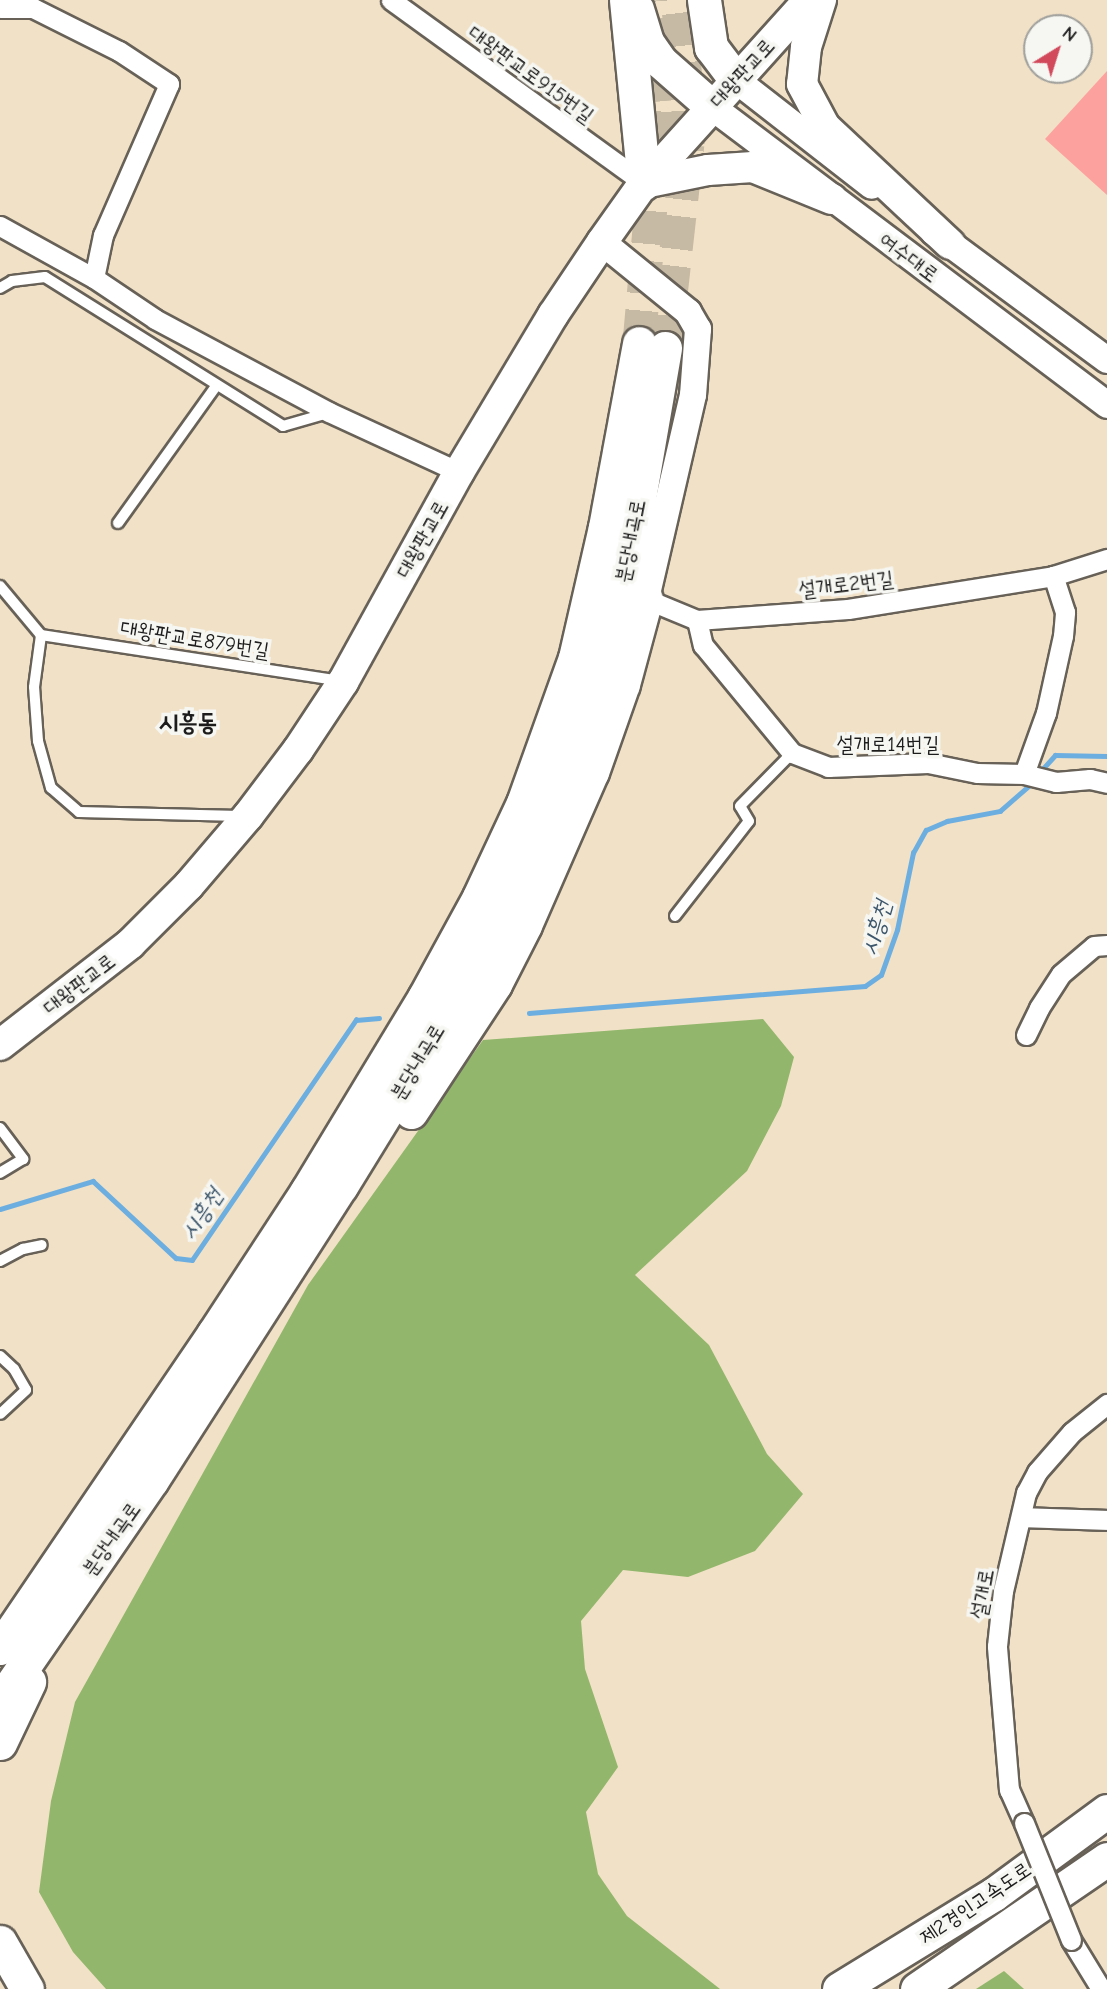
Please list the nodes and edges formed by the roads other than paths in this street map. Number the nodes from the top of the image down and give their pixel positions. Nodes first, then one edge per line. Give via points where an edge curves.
1 (391, 0) edge
2 (625, 0) edge
3 (635, 0) edge
4 (704, 0) edge
5 (809, 0) edge
6 (821, 0) edge
7 (0, 8) edge
8 (736, 80) junction
9 (712, 107) junction
10 (644, 183) junction
11 (832, 199) junction
12 (0, 226) edge
13 (602, 242) junction
14 (950, 244) junction
15 (94, 278) junction
16 (0, 280) edge
17 (12, 281) junction
18 (0, 288) edge
19 (1107, 360) edge
20 (216, 386) junction
21 (1107, 405) edge
22 (329, 412) junction
23 (459, 472) junction
24 (118, 523) dead end
25 (1107, 559) edge
26 (1053, 576) junction
27 (0, 586) edge
28 (646, 599) junction
29 (696, 620) junction
30 (41, 635) junction
31 (343, 682) junction
32 (792, 753) junction
33 (1025, 774) junction
34 (1107, 783) edge
35 (248, 816) junction
36 (675, 916) dead end
37 (1107, 945) edge
38 (1026, 1035) dead end
39 (0, 1045) edge
40 (0, 1128) edge
41 (0, 1173) edge
42 (319, 1220) junction
43 (42, 1245) dead end
44 (0, 1261) edge
45 (0, 1356) edge
46 (1107, 1404) edge
47 (0, 1414) edge
48 (1021, 1517) junction
49 (1107, 1520) edge
50 (69, 1600) junction
51 (0, 1648) edge
52 (0, 1701) edge
53 (0, 1743) edge
54 (1107, 1811) edge
55 (1107, 1858) edge
56 (0, 1941) edge
57 (27, 1989) edge
58 (839, 1989) edge
59 (917, 1989) edge
60 (1101, 1989) edge

1 - 10 street, 대왕판교로915번길
2 - 10 highway
3 - 9 highway via 647,42 661,62
4 - 8 highway via 711,47
5 - 8 main road, 대왕판교로
6 - 14 main road via 806,47 802,84 825,127
7 - 15 street via 33,8 119,51 169,84 103,235
8 - 9 main road, 대왕판교로
8 - 14 main road, 여수대로
9 - 10 main road, 대왕판교로
9 - 11 main road, 여수대로
10 - 11 main road via 752,167
10 - 13 main road, 대왕판교로
11 - 21 main road, 여수대로
12 - 15 street
13 - 23 main road, 대왕판교로
13 - 28 main road via 688,312 698,329 693,395
14 - 19 main road, 여수대로
15 - 22 street via 155,319
16 - 17 lane
17 - 18 lane
17 - 20 lane via 45,278
20 - 22 lane via 283,426
20 - 24 lane
22 - 23 street
23 - 31 main road, 대왕판교로
25 - 26 street, 설개로2번길
26 - 29 street, 설개로2번길 via 848,609
26 - 33 street via 1065,612 1063,636 1046,713
27 - 30 lane
28 - 29 street, 설개로2번길
28 - 42 highway via 592,772 495,984 368,1174
29 - 32 street, 설개로14번길 via 703,645
30 - 31 lane, 대왕판교로879번길
30 - 35 lane via 34,687 37,728 51,788 79,812
31 - 35 main road, 대왕판교로
32 - 33 street, 설개로14번길 via 828,767 928,763 977,773
32 - 36 lane via 740,806 749,821
33 - 34 street, 설개로14번길 via 1056,782 1090,779
35 - 39 main road, 대왕판교로 via 130,944
37 - 38 street via 1094,946 1061,974
40 - 41 lane via 23,1159
42 - 50 highway, 분당내곡로
42 - 51 highway, 분당내곡로 via 440,1025 513,895 557,797 601,673 631,545 652,345 575,658 523,803 479,897 424,998 300,1202
43 - 44 lane
45 - 47 lane via 14,1368 26,1390
46 - 48 street, 설개로 via 1073,1432 1037,1472
48 - 49 street
48 - 60 street, 설개로, bridge via 1003,1591 997,1646 1009,1790 1071,1940
50 - 52 highway, 분당내곡로
50 - 53 highway
54 - 58 highway, 제2경인고속도로 via 993,1894
55 - 59 highway, 제2경인고속도로
56 - 57 highway

